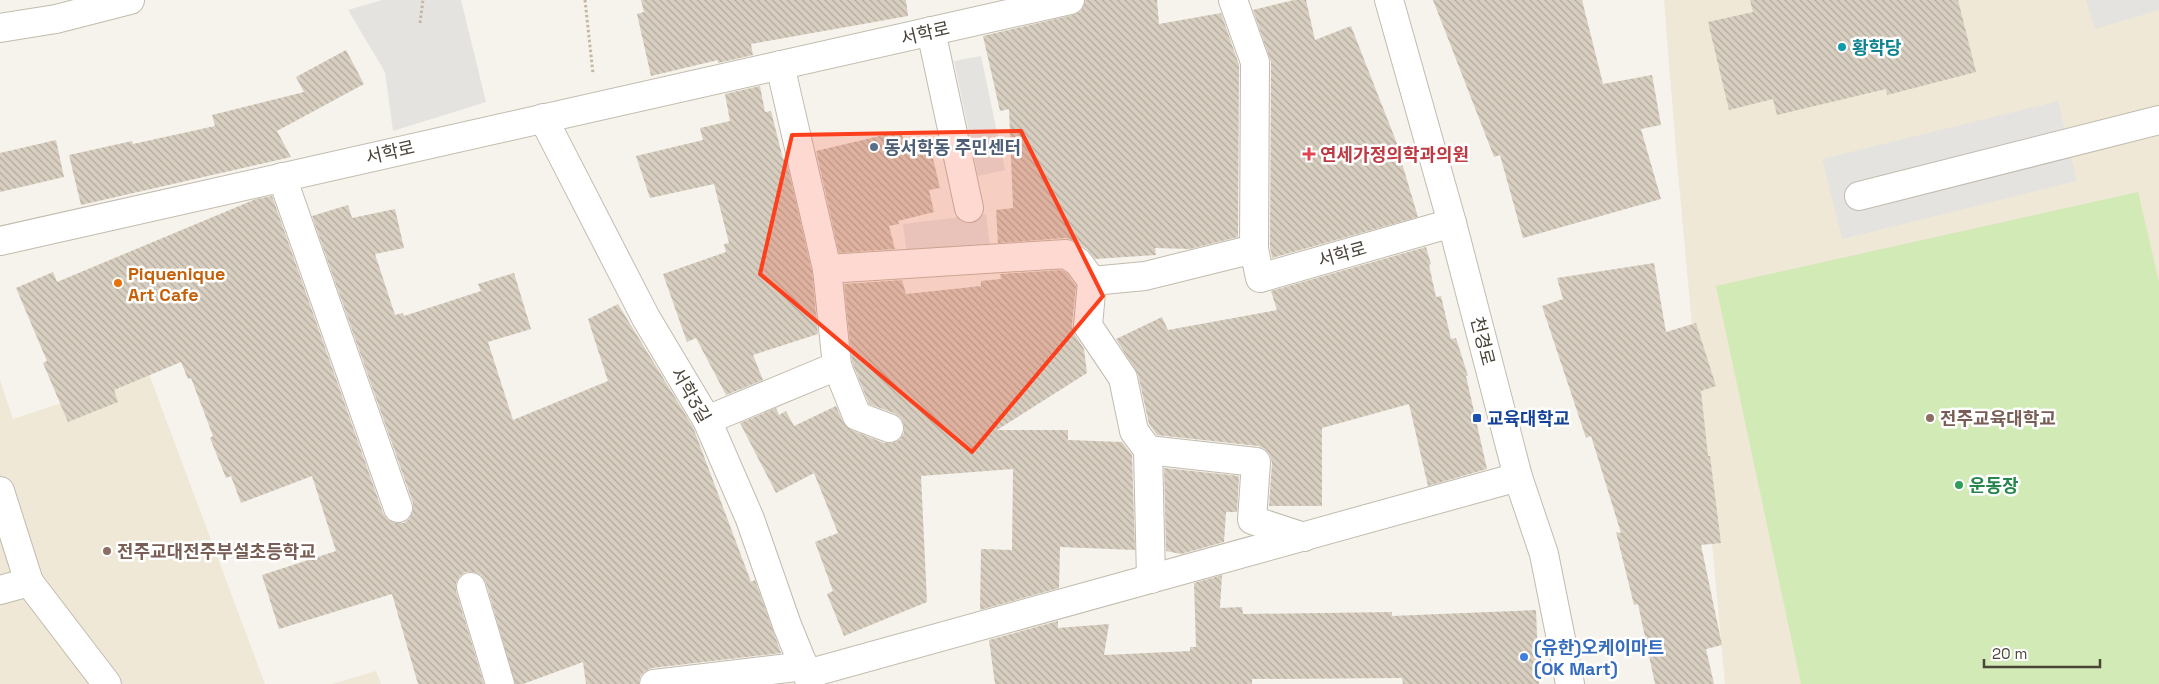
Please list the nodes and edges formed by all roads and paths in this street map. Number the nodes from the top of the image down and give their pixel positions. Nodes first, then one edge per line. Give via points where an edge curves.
1 (130, 0) edge
2 (423, 0) edge
3 (585, 0) edge
4 (1070, 0) edge
5 (1233, 0) edge
6 (1389, 0) edge
7 (420, 23) dead end
8 (0, 28) edge
9 (931, 31) junction
10 (780, 65) junction
11 (597, 106) junction
12 (544, 118) junction
13 (2159, 120) edge
14 (282, 177) junction
15 (1859, 196) dead end
16 (969, 208) dead end
17 (1452, 224) junction
18 (0, 241) edge
19 (1254, 249) junction
20 (827, 269) junction
21 (1092, 281) junction
22 (837, 366) junction
23 (707, 420) junction
24 (889, 428) dead end
25 (1148, 450) junction
26 (1518, 477) junction
27 (0, 491) edge
28 (398, 508) dead end
29 (1304, 537) junction
30 (1151, 579) junction
31 (29, 582) junction
32 (471, 587) dead end
33 (0, 590) edge
34 (808, 675) edge
35 (107, 684) edge
36 (500, 684) edge
37 (654, 684) edge
38 (1570, 684) edge

1 - 8 street via 56,19
2 - 7 path
3 - 11 path
4 - 9 street, 서학로
5 - 19 street, 서학로 via 1255,62
6 - 17 street, 천경로
9 - 10 street, 서학로
9 - 16 street
10 - 11 street, 서학로
10 - 20 street
11 - 12 street, 서학로
12 - 14 street, 서학로
12 - 23 street, 서학3길 via 646,318
13 - 15 street
14 - 18 street, 서학로
14 - 28 street
17 - 19 street, 서학로 via 1260,278
17 - 26 street, 천경로
19 - 21 street via 1145,276
20 - 21 street via 1066,254 1078,262
20 - 22 street
21 - 25 street via 1088,326 1123,378 1134,431
22 - 23 street
22 - 24 street via 857,416
23 - 34 street, 서학3길 via 750,519
25 - 29 street via 1256,462 1252,520
25 - 30 street
26 - 29 street
26 - 38 street, 천경로 via 1544,554
27 - 31 street
29 - 30 street
30 - 34 street
31 - 33 street
31 - 35 street
32 - 36 street
34 - 37 street

